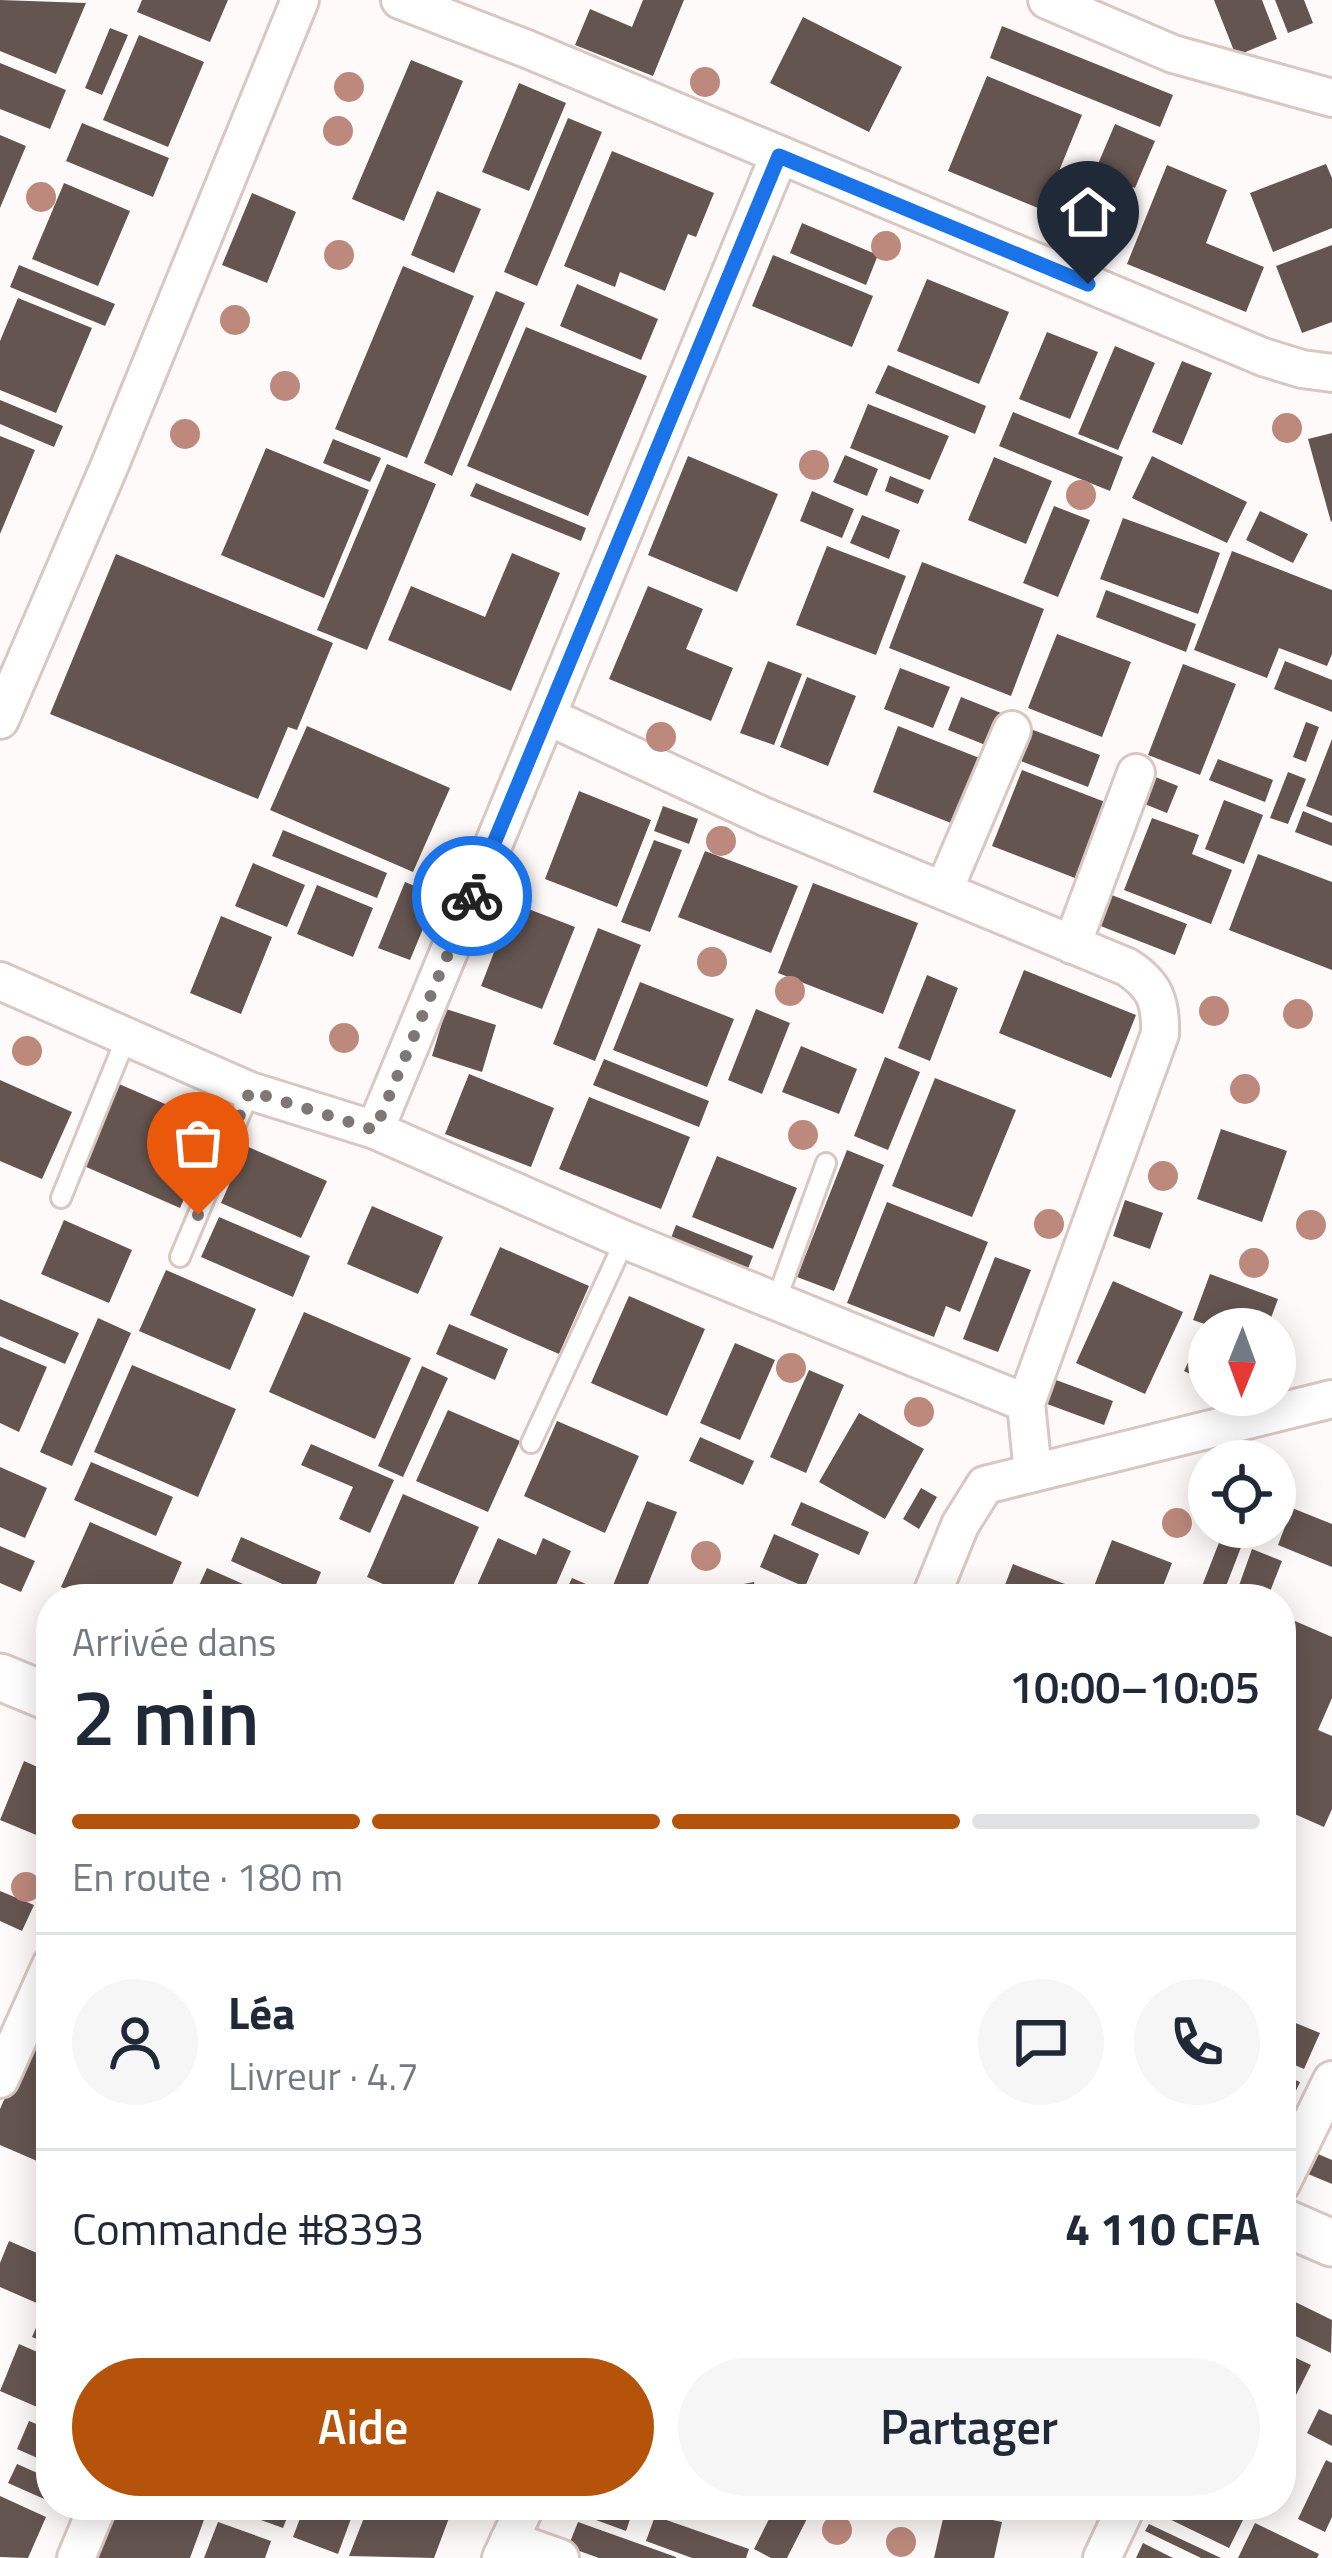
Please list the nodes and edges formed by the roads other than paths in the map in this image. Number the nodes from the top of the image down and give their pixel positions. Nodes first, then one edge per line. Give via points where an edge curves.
1 (300, 0) edge
2 (400, 0) edge
3 (1048, 0) edge
4 (1332, 98) edge
5 (779, 156) junction
6 (1332, 373) edge
7 (547, 716) junction
8 (0, 720) edge
9 (1012, 730) dead end
10 (1136, 773) dead end
11 (944, 890) junction
12 (1072, 945) junction
13 (0, 981) edge
14 (126, 1038) junction
15 (250, 1091) junction
16 (375, 1130) junction
17 (826, 1163) dead end
18 (61, 1198) dead end
19 (625, 1240) junction
20 (180, 1257) dead end
21 (776, 1301) junction
22 (1332, 1399) edge
23 (1026, 1403) junction
24 (531, 1443) dead end
25 (1034, 1472) junction
26 (936, 1584) edge
27 (0, 1677) edge
28 (36, 1692) edge
29 (36, 1999) edge
30 (0, 2079) edge
31 (1332, 2080) edge
32 (1296, 2153) edge
33 (1296, 2227) edge
34 (1332, 2243) edge
35 (92, 2520) edge
36 (519, 2520) edge
37 (1120, 2520) edge
38 (505, 2549) edge
39 (76, 2558) edge
40 (560, 2558) edge
41 (1102, 2558) edge

1 - 8 street
2 - 5 street
3 - 4 street via 1204,65
5 - 6 street via 1263,357
5 - 7 street
7 - 11 street
7 - 16 street
9 - 11 street
10 - 12 street
11 - 12 street
12 - 23 street via 1146,979 1161,1009 1160,1034
13 - 14 street
14 - 15 street
14 - 18 lane
15 - 16 street
15 - 20 lane
16 - 19 street
17 - 21 lane
19 - 21 street
19 - 24 lane
21 - 23 street
22 - 25 street
23 - 25 street
25 - 26 street via 985,1485
27 - 28 street
29 - 30 street
31 - 32 street
33 - 34 street
35 - 39 street
36 - 38 street
37 - 41 street
38 - 40 street

